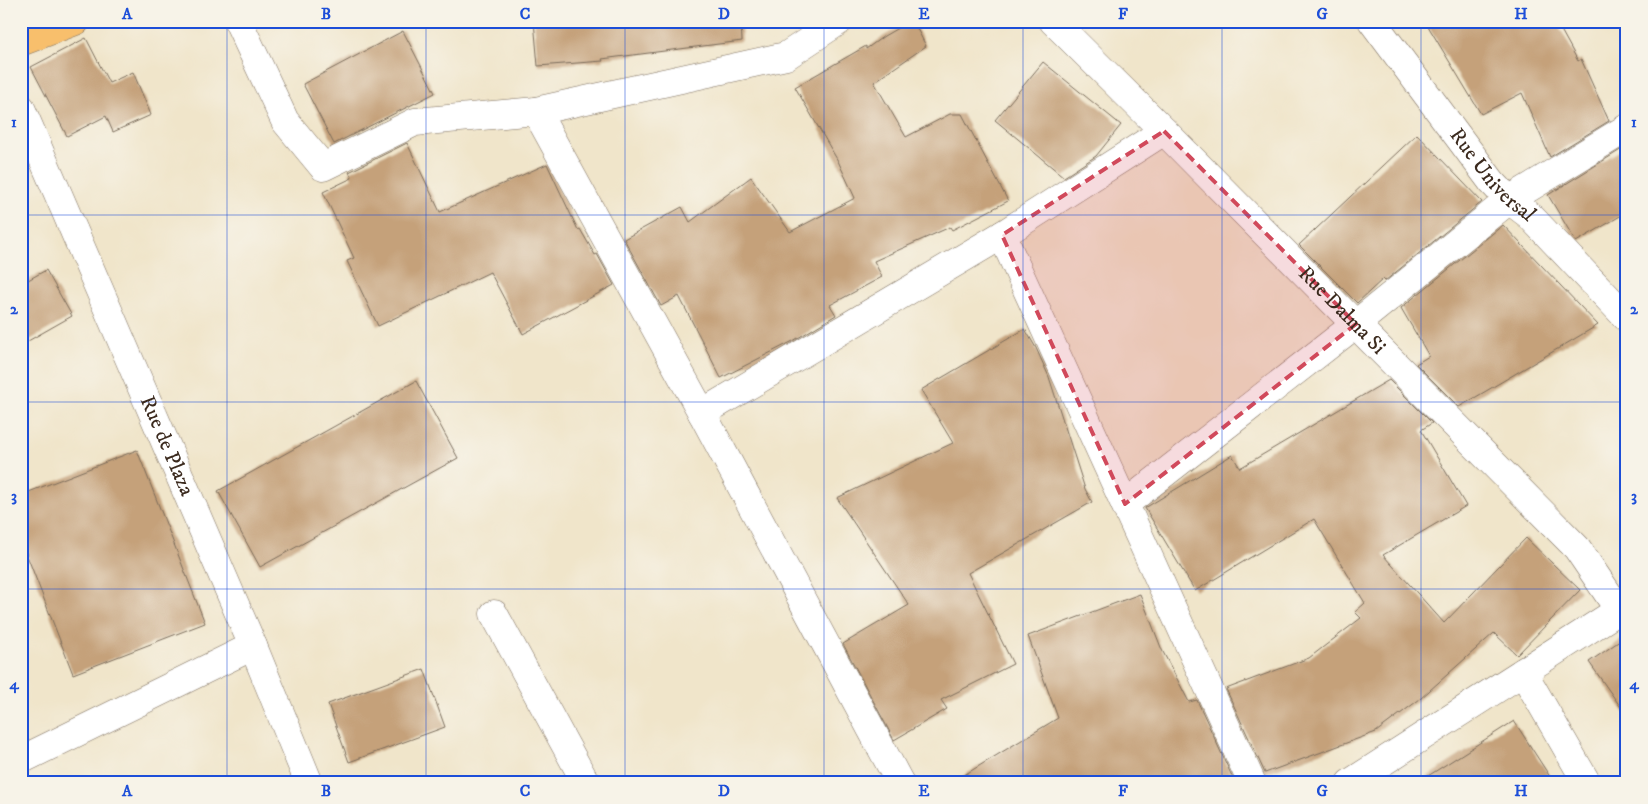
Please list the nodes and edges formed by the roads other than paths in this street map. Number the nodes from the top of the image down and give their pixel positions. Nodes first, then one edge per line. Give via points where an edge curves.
1 (76, 21) edge
2 (238, 21) edge
3 (839, 21) edge
4 (1054, 21) edge
5 (1372, 21) edge
6 (21, 42) edge
7 (21, 108) edge
8 (536, 111) junction
9 (1627, 128) edge
10 (1164, 131) junction
11 (1508, 200) junction
12 (1002, 235) junction
13 (1627, 318) edge
14 (1356, 324) junction
15 (702, 413) junction
16 (1125, 504) junction
17 (1623, 607) edge
18 (494, 614) dead end
19 (252, 646) junction
20 (1523, 672) junction
21 (21, 760) edge
22 (309, 783) edge
23 (586, 783) edge
24 (900, 783) edge
25 (1252, 783) edge
26 (1350, 783) edge
27 (1587, 783) edge

1 - 6 main road
2 - 8 street via 285,121 323,167 415,122
3 - 8 street via 786,56
4 - 10 street, Rue Dalma Si
5 - 11 street, Rue Universal
7 - 19 street, Rue de Plaza
8 - 15 street
9 - 11 street
10 - 12 street
10 - 14 street, Rue Dalma Si
11 - 13 street, Rue Universal via 1530,215
11 - 14 street
12 - 15 street
12 - 16 street
14 - 16 street
14 - 17 street, Rue Dalma Si via 1577,548
15 - 24 street
16 - 25 street
17 - 20 street
18 - 23 street
19 - 21 street
19 - 22 street, Rue de Plaza
20 - 26 street
20 - 27 street

